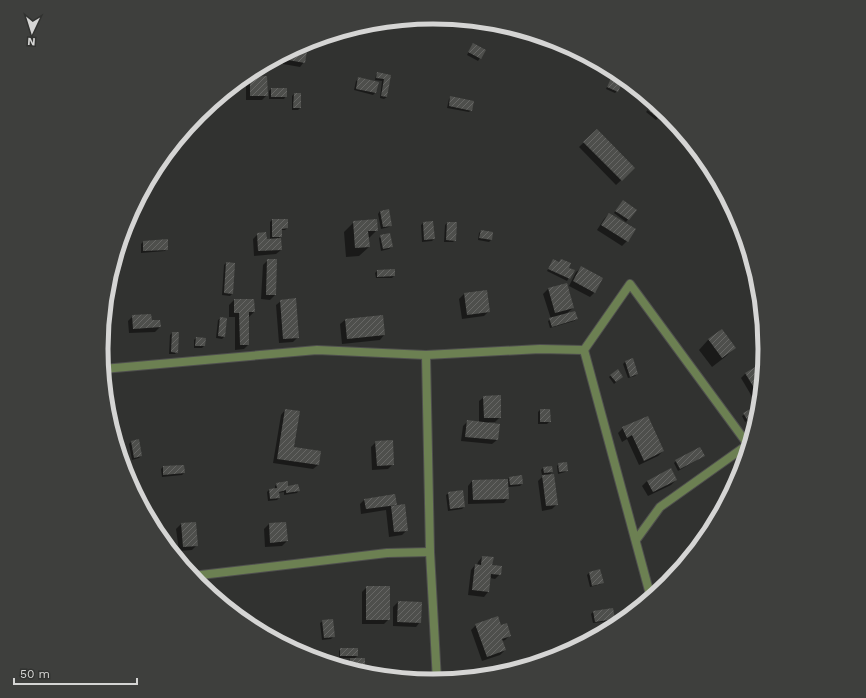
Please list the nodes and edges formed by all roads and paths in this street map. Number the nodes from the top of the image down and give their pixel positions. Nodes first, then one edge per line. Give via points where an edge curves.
1 (584, 350) junction
2 (426, 355) junction
3 (109, 368) edge
4 (745, 440) edge
5 (742, 450) edge
6 (636, 540) junction
7 (430, 552) junction
8 (200, 575) edge
9 (648, 592) edge
10 (436, 674) edge

1 - 2 street
1 - 4 street via 630,284
1 - 6 street
2 - 3 street via 317,350
2 - 7 street
5 - 6 street via 660,507
6 - 9 street
7 - 8 street via 387,553
7 - 10 street

